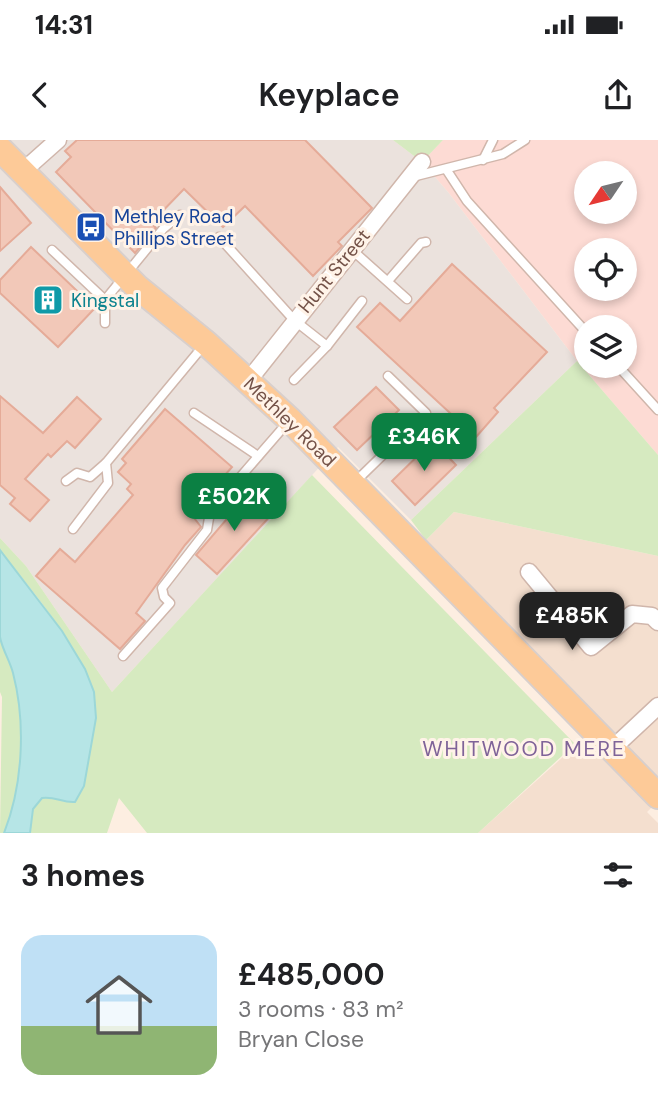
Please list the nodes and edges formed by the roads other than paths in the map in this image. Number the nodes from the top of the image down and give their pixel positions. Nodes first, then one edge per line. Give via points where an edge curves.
1 (58, 140) edge
2 (494, 140) edge
3 (525, 140) edge
4 (0, 149) edge
5 (483, 160) junction
6 (422, 162) dead end
7 (446, 169) junction
8 (22, 172) junction
9 (409, 178) junction
10 (180, 215) dead end
11 (219, 237) dead end
12 (426, 243) dead end
13 (351, 249) junction
14 (52, 250) dead end
15 (125, 275) junction
16 (388, 281) junction
17 (407, 299) dead end
18 (104, 300) junction
19 (362, 301) dead end
20 (574, 319) edge
21 (294, 320) junction
22 (105, 323) dead end
23 (206, 342) junction
24 (327, 346) junction
25 (388, 376) dead end
26 (629, 378) edge
27 (248, 380) junction
28 (294, 380) dead end
29 (658, 410) edge
30 (194, 413) dead end
31 (289, 419) junction
32 (258, 456) junction
33 (106, 463) junction
34 (66, 481) dead end
35 (353, 484) junction
36 (73, 529) dead end
37 (529, 572) dead end
38 (658, 622) edge
39 (123, 656) dead end
40 (658, 706) edge
41 (612, 749) junction
42 (658, 796) edge

1 - 8 street
2 - 5 lane
3 - 5 lane
4 - 8 main road, Methley Road
5 - 7 lane
6 - 9 street, Hunt Street
7 - 9 lane
7 - 20 lane via 467,201
8 - 15 main road, Methley Road
9 - 13 street, Hunt Street
10 - 15 lane
11 - 21 lane
12 - 16 lane via 421,243
13 - 16 lane
13 - 21 street, Hunt Street
14 - 18 lane
15 - 18 lane
15 - 23 main road, Methley Road
16 - 17 lane
18 - 22 lane
19 - 24 lane
21 - 24 lane
21 - 27 street, Hunt Street
23 - 27 main road, Methley Road
23 - 33 lane
24 - 28 lane
25 - 35 lane via 426,413
26 - 29 lane
27 - 31 main road, Methley Road
30 - 32 lane
31 - 32 lane
31 - 35 main road, Methley Road
32 - 39 lane via 210,512 207,530 162,588 170,603
33 - 34 lane via 90,477 77,473
33 - 36 lane via 108,484
35 - 41 main road, Methley Road
37 - 38 street via 591,647 632,614 652,616
40 - 41 street
41 - 42 main road, Methley Road

